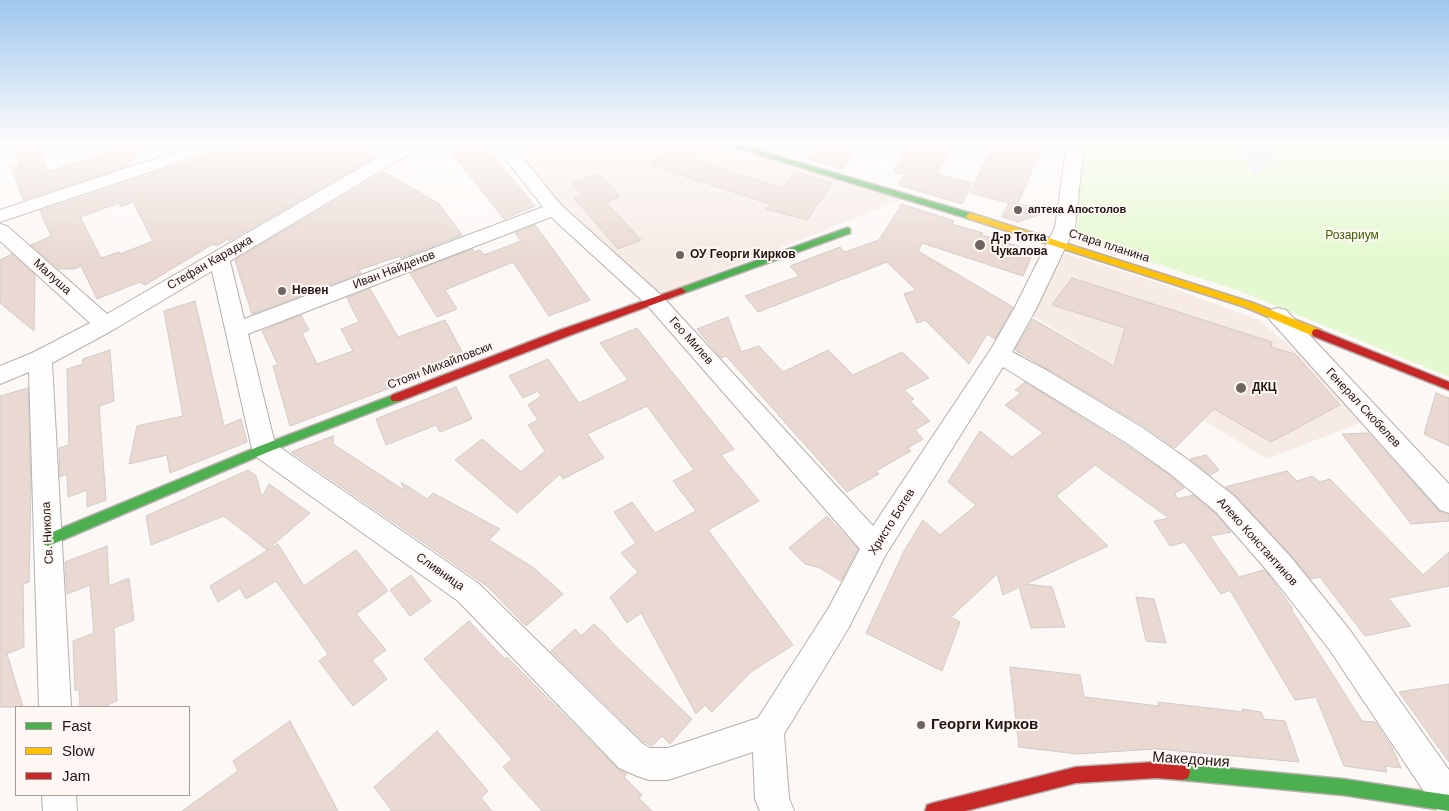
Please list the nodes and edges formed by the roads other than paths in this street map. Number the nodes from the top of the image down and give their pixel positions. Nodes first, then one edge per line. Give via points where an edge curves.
1 (92, 181) edge
2 (350, 181) edge
3 (532, 181) edge
4 (850, 181) edge
5 (1071, 181) edge
6 (554, 209) junction
7 (0, 216) edge
8 (0, 230) edge
9 (847, 231) dead end
10 (1057, 244) junction
11 (219, 258) junction
12 (654, 300) junction
13 (1278, 315) junction
14 (105, 325) junction
15 (235, 331) junction
16 (999, 355) junction
17 (40, 358) junction
18 (0, 375) edge
19 (1449, 386) edge
20 (264, 449) junction
21 (1449, 502) edge
22 (48, 540) junction
23 (875, 547) junction
24 (55, 706) edge
25 (768, 731) junction
26 (59, 796) edge
27 (1449, 799) edge
28 (1449, 803) edge
29 (60, 811) edge
30 (777, 811) edge
31 (933, 811) edge

1 - 7 street
2 - 11 street, Стефан Караджа
3 - 6 street, Гео Милев
4 - 10 street, Стара планина
5 - 10 street, Христо Ботев via 1065,227
6 - 12 street, Гео Милев
6 - 15 street, Иван Найденов
8 - 14 street, Малуша
9 - 12 street, Стоян Михайловски
10 - 13 street, Стара планина
10 - 16 street, Христо Ботев
11 - 14 street, Стефан Караджа
11 - 15 street
12 - 20 street, Стоян Михайловски
12 - 23 street, Гео Милев
13 - 19 street, Стара планина
13 - 21 street, Генерал Скобелев
14 - 17 street, Стефан Караджа
15 - 20 street
16 - 23 street, Христо Ботев
16 - 27 street, Алеко Константинов via 1134,435 1225,504 1280,565 1339,639
17 - 18 street, Стефан Караджа
17 - 22 street, Св. Никола
20 - 22 street, Стоян Михайловски
20 - 25 street, Сливница via 468,592 631,756 649,764 668,764
22 - 24 street, Св. Никола
23 - 25 street, Христо Ботев via 838,619
25 - 30 street via 772,799
26 - 29 street
28 - 31 street, Македония via 1342,787 1156,770 1076,774

